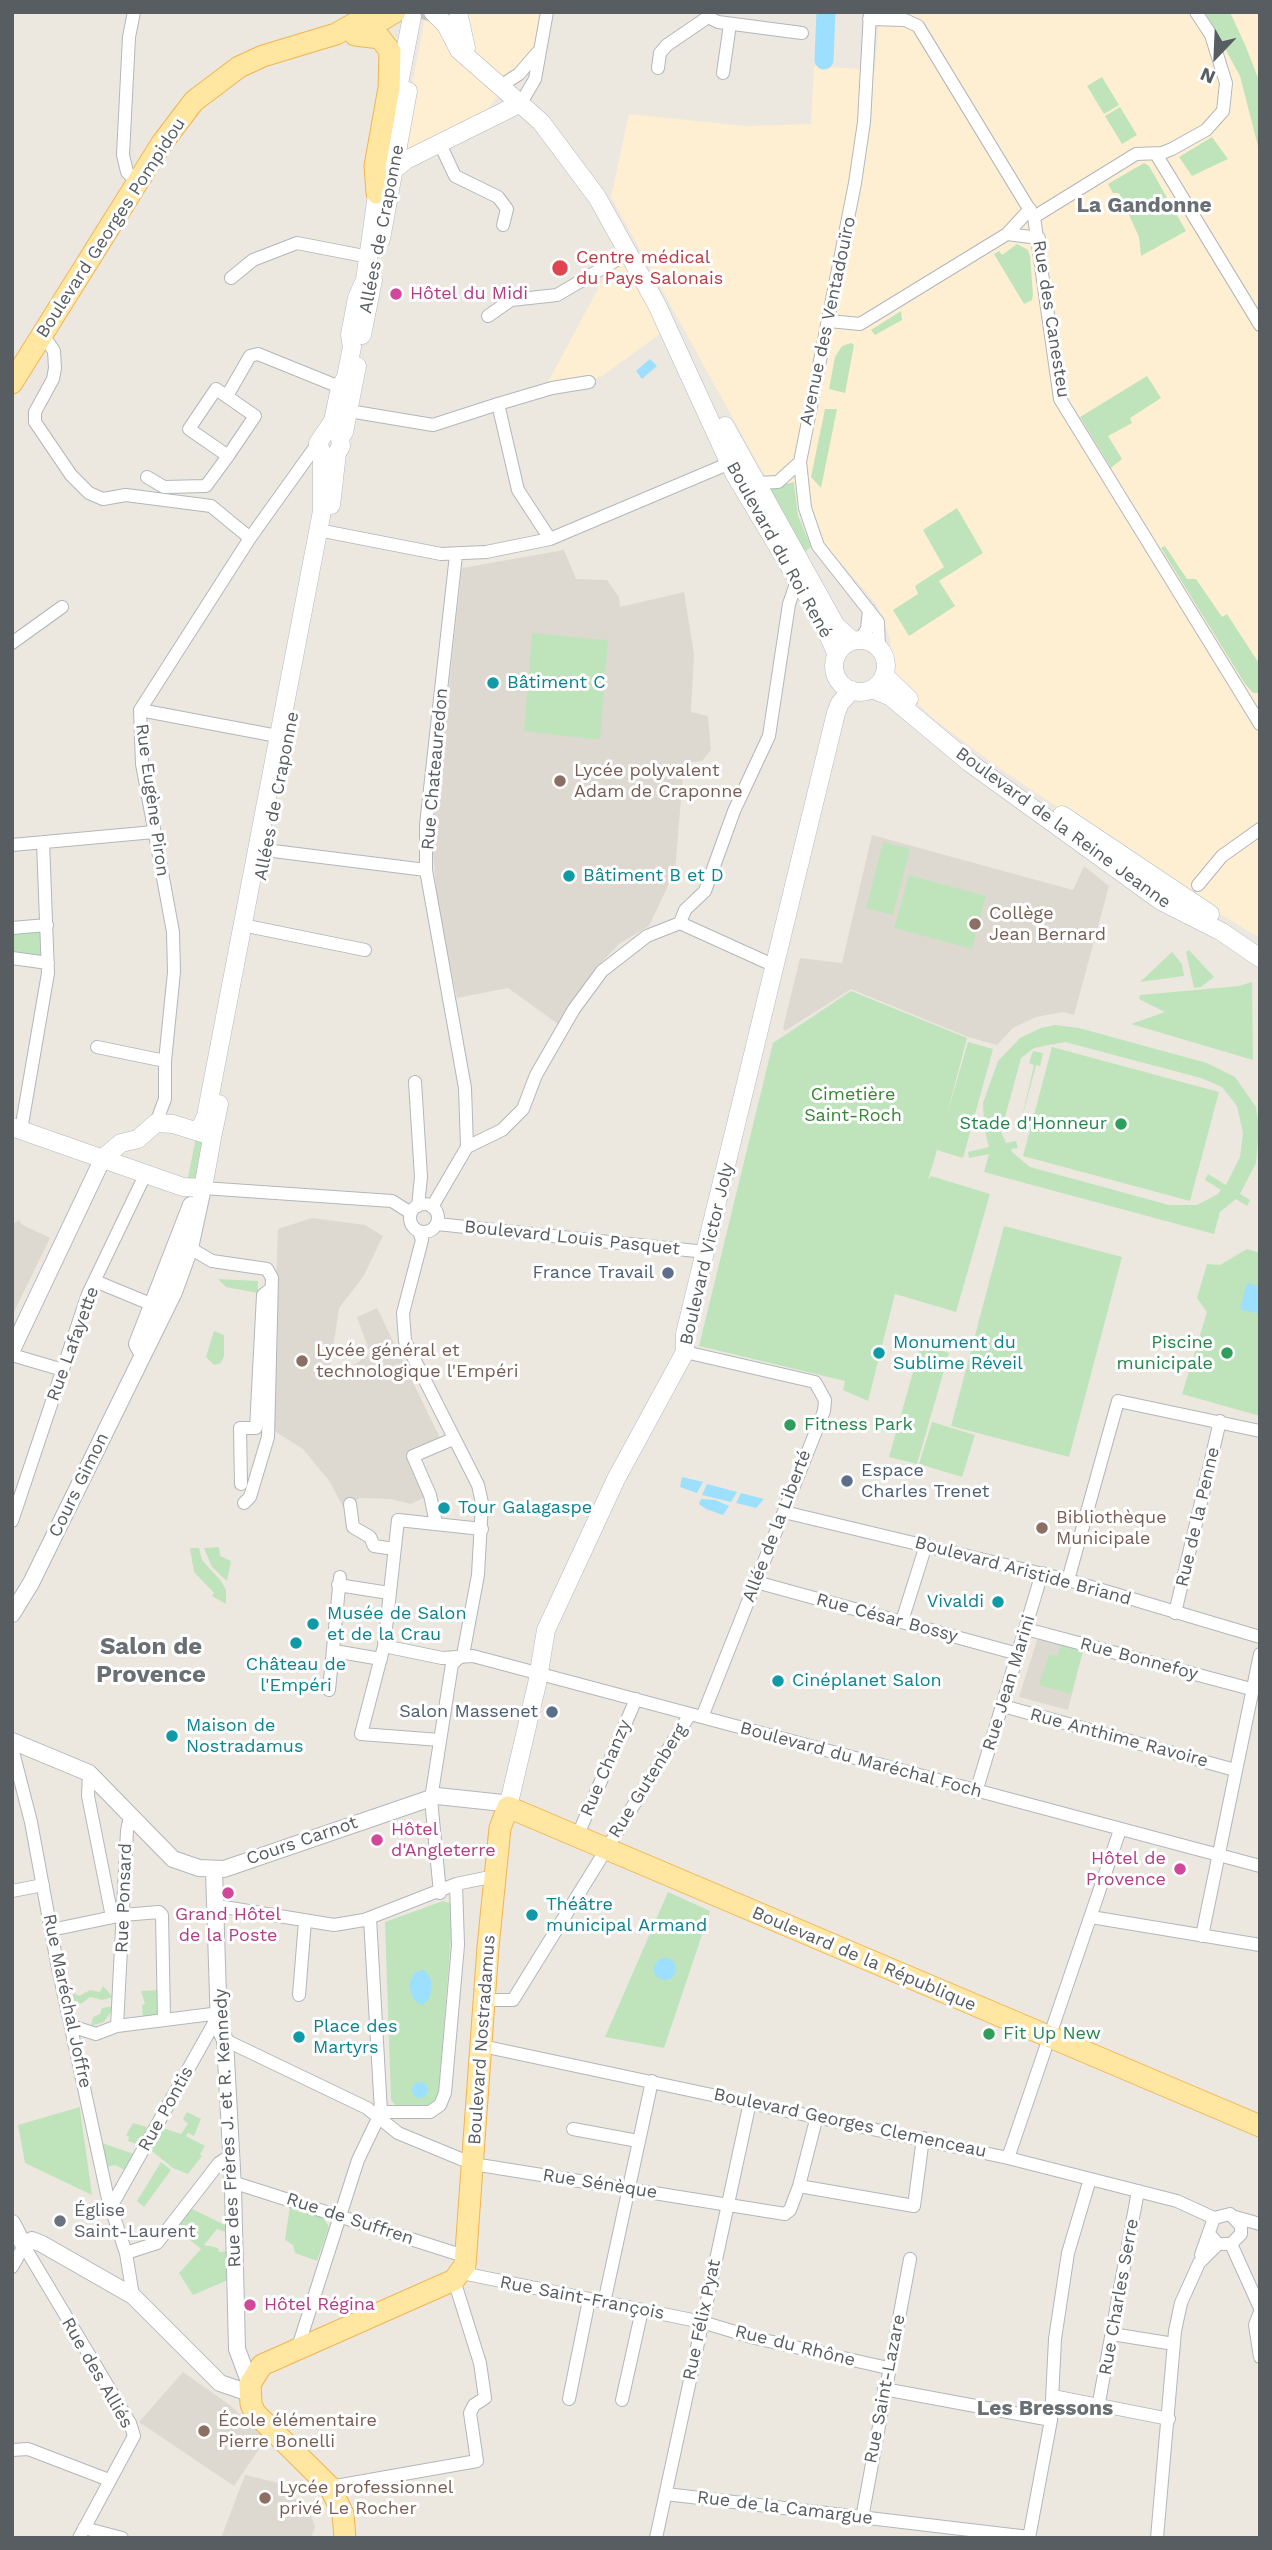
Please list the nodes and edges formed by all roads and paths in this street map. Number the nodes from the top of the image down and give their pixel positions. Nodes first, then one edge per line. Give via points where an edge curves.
1 (134, 12) edge
2 (375, 12) edge
3 (458, 12) edge
4 (547, 12) edge
5 (1196, 12) edge
6 (708, 14) edge
7 (415, 15) edge
8 (870, 15) edge
9 (730, 24) junction
10 (802, 33) dead end
11 (346, 34) junction
12 (538, 52) junction
13 (467, 55) junction
14 (658, 68) dead end
15 (723, 73) dead end
16 (502, 85) junction
17 (521, 103) junction
18 (400, 129) junction
19 (440, 144) junction
20 (1156, 154) junction
21 (395, 169) junction
22 (138, 183) junction
23 (377, 193) junction
24 (1032, 213) junction
25 (503, 225) dead end
26 (1007, 234) junction
27 (1039, 238) junction
28 (630, 252) junction
29 (369, 257) junction
30 (232, 278) dead end
31 (488, 316) dead end
32 (829, 321) junction
33 (1260, 325) edge
34 (669, 330) junction
35 (43, 335) junction
36 (18, 362) edge
37 (589, 382) dead end
38 (12, 383) edge
39 (346, 390) junction
40 (227, 397) junction
41 (498, 404) junction
42 (349, 411) junction
43 (329, 444) junction
44 (228, 456) junction
45 (800, 462) junction
46 (730, 463) junction
47 (147, 477) dead end
48 (756, 483) junction
49 (206, 486) junction
50 (195, 503) junction
51 (322, 531) junction
52 (250, 538) junction
53 (550, 539) junction
54 (456, 555) junction
55 (797, 581) junction
56 (62, 607) dead end
57 (869, 610) junction
58 (856, 641) junction
59 (12, 643) edge
60 (879, 648) junction
61 (837, 655) junction
62 (878, 682) junction
63 (846, 686) junction
64 (140, 710) junction
65 (1260, 724) edge
66 (283, 737) junction
67 (1260, 829) edge
68 (154, 832) junction
69 (43, 842) junction
70 (12, 845) edge
71 (262, 850) junction
72 (426, 870) junction
73 (1198, 885) dead end
74 (680, 923) junction
75 (47, 925) junction
76 (252, 927) junction
77 (12, 928) edge
78 (1260, 947) edge
79 (365, 950) dead end
80 (12, 958) edge
81 (1260, 958) edge
82 (48, 963) junction
83 (775, 966) junction
84 (97, 1048) dead end
85 (165, 1061) junction
86 (415, 1082) dead end
87 (156, 1124) junction
88 (17, 1128) edge
89 (195, 1130) junction
90 (212, 1138) junction
91 (138, 1139) junction
92 (467, 1147) junction
93 (103, 1158) junction
94 (146, 1173) junction
95 (183, 1187) junction
96 (203, 1188) junction
97 (432, 1206) junction
98 (415, 1210) junction
99 (438, 1224) junction
100 (419, 1231) junction
101 (190, 1248) junction
102 (706, 1252) junction
103 (95, 1281) junction
104 (272, 1288) junction
105 (153, 1305) junction
106 (685, 1352) junction
107 (12, 1353) edge
108 (143, 1355) junction
109 (63, 1370) junction
110 (1220, 1421) junction
111 (1260, 1430) edge
112 (453, 1439) junction
113 (241, 1485) dead end
114 (17, 1488) edge
115 (244, 1503) dead end
116 (350, 1504) dead end
117 (784, 1512) junction
118 (12, 1521) edge
119 (436, 1523) junction
120 (482, 1529) junction
121 (926, 1545) junction
122 (394, 1549) junction
123 (1042, 1573) junction
124 (1068, 1580) junction
125 (756, 1581) junction
126 (390, 1593) junction
127 (12, 1613) edge
128 (1175, 1613) junction
129 (902, 1621) junction
130 (1026, 1629) junction
131 (1260, 1637) edge
132 (384, 1646) junction
133 (334, 1651) junction
134 (1018, 1654) junction
135 (1260, 1654) edge
136 (463, 1655) junction
137 (381, 1659) junction
138 (538, 1673) junction
139 (1251, 1689) junction
140 (329, 1690) dead end
141 (636, 1699) junction
142 (1003, 1706) junction
143 (696, 1716) junction
144 (440, 1740) junction
145 (12, 1741) edge
146 (12, 1748) edge
147 (1235, 1770) junction
148 (89, 1773) junction
149 (976, 1792) junction
150 (431, 1799) junction
151 (508, 1807) junction
152 (130, 1816) junction
153 (1120, 1829) junction
154 (577, 1837) junction
155 (606, 1849) junction
156 (1217, 1854) junction
157 (1260, 1866) edge
158 (214, 1870) junction
159 (495, 1875) junction
160 (43, 1885) junction
161 (456, 1885) junction
162 (12, 1891) edge
163 (440, 1893) junction
164 (218, 1906) junction
165 (117, 1916) junction
166 (1091, 1917) junction
167 (370, 1918) junction
168 (305, 1921) junction
169 (51, 1930) junction
170 (1202, 1936) junction
171 (1260, 1945) edge
172 (299, 1994) dead end
173 (486, 2000) junction
174 (220, 2013) junction
175 (164, 2019) junction
176 (71, 2026) junction
177 (117, 2026) junction
178 (1050, 2038) junction
179 (225, 2040) junction
180 (482, 2046) junction
181 (652, 2081) junction
182 (750, 2102) junction
183 (379, 2114) junction
184 (817, 2116) junction
185 (1260, 2126) edge
186 (573, 2129) dead end
187 (923, 2138) junction
188 (638, 2141) junction
189 (230, 2156) junction
190 (1009, 2158) junction
191 (473, 2164) junction
192 (1090, 2179) junction
193 (232, 2182) junction
194 (799, 2186) junction
195 (627, 2188) junction
196 (1138, 2191) junction
197 (728, 2204) junction
198 (112, 2205) junction
199 (340, 2215) junction
200 (1214, 2218) junction
201 (1238, 2221) junction
202 (1260, 2226) edge
203 (17, 2234) edge
204 (1220, 2241) junction
205 (125, 2253) junction
206 (910, 2259) dead end
207 (12, 2267) edge
208 (461, 2270) junction
209 (133, 2296) junction
210 (589, 2300) junction
211 (604, 2303) junction
212 (642, 2310) junction
213 (1260, 2310) edge
214 (702, 2322) junction
215 (1112, 2334) junction
216 (1174, 2344) junction
217 (298, 2347) junction
218 (1260, 2357) edge
219 (888, 2368) junction
220 (250, 2388) junction
221 (884, 2389) junction
222 (1053, 2396) junction
223 (569, 2399) dead end
224 (622, 2400) dead end
225 (1099, 2402) junction
226 (1169, 2418) junction
227 (1051, 2420) junction
228 (12, 2450) edge
229 (109, 2480) junction
230 (330, 2487) junction
231 (666, 2494) junction
232 (862, 2518) junction
233 (81, 2533) edge
234 (1029, 2537) edge
235 (122, 2538) edge
236 (345, 2538) edge
237 (656, 2538) edge
238 (1157, 2538) edge

1 - 22 street via 123,155 127,172
2 - 11 main road, Boulevard Georges Pompidou
3 - 13 main road
4 - 12 street
5 - 20 street via 1211,35 1226,83 1223,111 1206,130
6 - 9 street
6 - 14 street via 667,45 660,53
7 - 11 main road, Boulevard Georges Pompidou
7 - 13 main road, Boulevard du Roi René via 446,25
7 - 18 main road, Allées de Craponne
7 - 23 main road, Allées de Craponne
8 - 24 street, Rue des Canesteu via 918,26
8 - 32 street, Avenue des Ventadouïro via 864,122
9 - 10 street
9 - 15 street
11 - 22 main road, Boulevard Georges Pompidou via 263,56 219,81 177,122
11 - 23 main road via 380,38 390,51
12 - 16 street
12 - 17 street via 535,79
13 - 16 main road, Boulevard du Roi René
16 - 17 main road, Boulevard du Roi René
17 - 19 main road
17 - 28 main road, Boulevard du Roi René via 590,186
18 - 21 main road, Allées de Craponne
18 - 23 main road
19 - 21 main road
19 - 25 street via 455,176 498,197 507,209
20 - 24 street via 1136,154
20 - 33 street
21 - 39 main road, Allées de Craponne
22 - 35 main road, Boulevard Georges Pompidou
23 - 29 main road, Allées de Craponne
24 - 26 street
24 - 27 street, Rue des Canesteu
26 - 27 street
26 - 32 street via 878,316 860,324
27 - 65 street, Rue des Canesteu via 1060,399
28 - 31 street via 556,295 511,300
28 - 34 main road, Boulevard du Roi René
29 - 30 street via 297,243 253,260
29 - 39 main road, Allées de Craponne via 355,309
32 - 45 street, Avenue des Ventadouïro
34 - 46 main road, Boulevard du Roi René
34 - 48 main road, Boulevard du Roi René via 702,380
35 - 36 main road, Boulevard Georges Pompidou
35 - 50 street via 54,351 55,368 35,422 71,475 89,493 103,499 126,495
36 - 38 main road, Boulevard Georges Pompidou
37 - 41 street
39 - 40 street via 258,354 250,356
39 - 42 main road, Allées de Craponne
39 - 43 main road, Allées de Craponne
40 - 44 street via 255,415
40 - 44 street via 216,389 189,429
41 - 42 street via 433,425
41 - 53 street via 518,490
42 - 43 main road, Allées de Craponne
43 - 51 main road, Allées de Craponne
43 - 52 street, Rue Eugène Piron
44 - 49 street
45 - 48 street via 778,482
45 - 57 street, Avenue des Ventadouïro via 805,508 818,546
46 - 53 street
46 - 55 main road, Boulevard du Roi René
47 - 49 street via 164,487
48 - 58 main road, Boulevard du Roi René via 836,626
49 - 50 street
50 - 52 street via 211,506
51 - 54 street
51 - 66 main road, Allées de Craponne
52 - 64 street, Rue Eugène Piron
53 - 54 street
54 - 72 street, Rue Chateauredon via 426,825
55 - 61 main road, Boulevard du Roi René
55 - 74 street via 789,604 769,736 734,811 705,891 685,910
56 - 59 street
57 - 58 street via 867,629
57 - 60 street via 878,622
58 - 60 main road
58 - 61 main road
60 - 62 main road via 885,660
61 - 63 main road via 835,669
62 - 63 main road
62 - 78 main road, Boulevard de la Reine Jeanne via 976,756
62 - 81 main road, Boulevard de la Reine Jeanne via 970,763 1142,887
63 - 83 main road, Boulevard Victor Joly via 827,711 811,786 813,810
64 - 66 street
64 - 68 street, Rue Eugène Piron via 142,764
66 - 71 main road, Allées de Craponne
67 - 73 street via 1222,856
68 - 69 street
68 - 85 street, Rue Eugène Piron via 173,932 173,1004
69 - 70 street
69 - 75 street
71 - 72 street
71 - 76 main road, Allées de Craponne
71 - 89 main road, Allées de Craponne via 206,1116
72 - 92 street, Rue Chateauredon via 465,1088
74 - 83 street
74 - 92 street via 647,936 602,971 557,1035 523,1109 502,1130
75 - 77 street
75 - 82 street
76 - 79 street
76 - 90 main road, Allées de Craponne
80 - 82 street
82 - 88 street
83 - 102 main road, Boulevard Victor Joly
84 - 85 street
85 - 87 street, Rue Eugène Piron via 165,1099
86 - 98 street via 421,1177
87 - 89 main road
87 - 91 main road
88 - 93 main road
89 - 90 main road
90 - 96 main road
91 - 93 main road via 121,1143
91 - 94 main road via 136,1157
92 - 97 street
93 - 94 main road
93 - 107 street
94 - 95 main road
94 - 103 street, Rue Lafayette
95 - 96 main road
95 - 105 street, Cours Gimon via 191,1207
96 - 98 street via 392,1201
96 - 101 street, Cours Gimon
97 - 98 street
97 - 99 street
98 - 100 street via 411,1222
99 - 100 street via 428,1232
99 - 102 street, Boulevard Louis Pasquet
100 - 112 street via 422,1240 402,1325 405,1341
101 - 104 street via 212,1261 267,1269
101 - 108 street, Cours Gimon
102 - 106 main road, Boulevard Victor Joly via 685,1334
103 - 105 street
103 - 109 street, Rue Lafayette
104 - 113 street via 263,1295 257,1428 240,1428
104 - 115 street via 268,1437 250,1497
105 - 108 street, Cours Gimon via 137,1344
106 - 117 street, Allée de la Liberté via 815,1382 823,1391 824,1410
106 - 138 main road, Boulevard Victor Joly via 557,1600
107 - 109 street
108 - 127 street, Cours Gimon
109 - 114 street, Rue Lafayette
110 - 111 street
110 - 124 street via 1118,1401
110 - 128 street, Rue de la Penne
112 - 119 street via 413,1456
112 - 120 street via 478,1485
114 - 118 street, Rue Lafayette
116 - 122 street via 353,1527 370,1537 374,1546
117 - 121 street, Boulevard Aristide Briand
117 - 125 street, Allée de la Liberté
119 - 120 street
119 - 122 street via 398,1520
120 - 136 street
121 - 123 street, Boulevard Aristide Briand
121 - 129 street
122 - 126 street
123 - 124 street, Boulevard Aristide Briand
123 - 130 street, Rue Jean Marini
124 - 128 street, Boulevard Aristide Briand
125 - 129 street, Rue César Bossy
125 - 143 street, Allée de la Liberté
126 - 132 street
126 - 133 street via 339,1581
128 - 131 street, Boulevard Aristide Briand
129 - 134 street, Rue César Bossy
130 - 134 street, Rue Jean Marini
130 - 139 street, Rue Bonnefoy
132 - 136 street, Boulevard du Maréchal Foch via 442,1658
132 - 137 street
133 - 137 street
133 - 140 street
134 - 142 street, Rue Jean Marini
135 - 139 street
136 - 138 street, Boulevard du Maréchal Foch
136 - 144 street via 452,1664
137 - 144 street via 361,1734
138 - 141 street, Boulevard du Maréchal Foch
138 - 151 main road, Boulevard Victor Joly
139 - 147 street
141 - 143 street, Boulevard du Maréchal Foch
141 - 154 street, Rue Chanzy
142 - 147 street, Rue Anthime Ravoire
142 - 149 street, Rue Jean Marini
143 - 149 street, Boulevard du Maréchal Foch
143 - 155 street, Rue Gutenberg
144 - 150 street
145 - 148 street
146 - 160 street, Rue Maréchal Joffre
147 - 156 street
148 - 152 street
148 - 165 street via 88,1796
149 - 153 street, Boulevard du Maréchal Foch
150 - 151 street via 436,1804 503,1811
150 - 158 street, Cours Carnot
150 - 163 street
151 - 154 main road, Boulevard de la République
151 - 159 main road, Boulevard Nostradamus via 500,1828
152 - 158 street via 173,1858
152 - 165 street, Rue Ponsard
153 - 156 street, Boulevard du Maréchal Foch
153 - 166 street
154 - 155 main road, Boulevard de la République
155 - 173 street, Rue Gutenberg via 513,2000
155 - 178 main road, Boulevard de la République
156 - 157 street, Boulevard du Maréchal Foch
156 - 170 street
158 - 164 street, Rue des Frères J. et R. Kennedy
159 - 161 street
159 - 173 main road, Boulevard Nostradamus
160 - 162 street
160 - 169 street, Rue Maréchal Joffre
161 - 163 street
161 - 183 street via 458,1945 446,2093 430,2112
163 - 167 street
164 - 168 street
164 - 174 street, Rue des Frères J. et R. Kennedy
165 - 169 street
165 - 175 street via 162,1915
165 - 177 street, Rue Ponsard
166 - 170 street
166 - 178 street
167 - 168 street via 334,1925
167 - 183 street
168 - 172 street
169 - 176 street, Rue Maréchal Joffre
170 - 171 street
173 - 180 main road, Boulevard Nostradamus
174 - 175 street
174 - 179 street, Rue des Frères J. et R. Kennedy via 219,2027
174 - 198 street, Rue Pontis
175 - 177 street
176 - 177 street via 96,2034
176 - 198 street, Rue Maréchal Joffre
178 - 185 main road, Boulevard de la République
178 - 190 street
179 - 183 street, Rue Sénèque
179 - 189 street, Rue des Frères J. et R. Kennedy
180 - 181 street, Boulevard Georges Clemenceau
180 - 191 main road, Boulevard Nostradamus
181 - 182 street, Boulevard Georges Clemenceau
181 - 188 street
182 - 184 street, Boulevard Georges Clemenceau
182 - 197 street, Rue Félix Pyat
183 - 191 street, Rue Sénèque via 398,2133
183 - 199 street
184 - 187 street, Boulevard Georges Clemenceau
184 - 194 street
186 - 188 street
187 - 190 street, Boulevard Georges Clemenceau
187 - 194 street via 914,2206
188 - 195 street
189 - 193 street, Rue des Frères J. et R. Kennedy
189 - 205 street via 219,2162 157,2243
190 - 192 street, Boulevard Georges Clemenceau
191 - 195 street, Rue Sénèque
191 - 208 main road, Boulevard Nostradamus
192 - 196 street, Boulevard Georges Clemenceau
192 - 222 street via 1068,2253 1055,2339
193 - 199 street, Rue de Suffren
193 - 220 street, Rue des Frères J. et R. Kennedy via 237,2349
194 - 197 street, Rue Sénèque via 785,2214
195 - 197 street, Rue Sénèque
195 - 211 street
196 - 200 street, Boulevard Georges Clemenceau via 1177,2201
196 - 215 street, Rue Charles Serre
197 - 214 street, Rue Félix Pyat
198 - 205 street, Rue Maréchal Joffre
199 - 208 street, Rue de Suffren
199 - 217 street
200 - 201 street via 1227,2214
200 - 204 street via 1210,2226
201 - 202 street
201 - 204 street via 1241,2234
203 - 207 street
203 - 209 street
203 - 229 street, Rue des Alliés via 130,2423 134,2436
204 - 213 street
204 - 216 street via 1199,2263 1181,2303
205 - 209 street, Rue Maréchal Joffre
206 - 219 street, Rue Saint-Lazare
208 - 210 street, Rue Saint-François
208 - 217 main road
208 - 230 street via 485,2398 470,2413 477,2460
209 - 220 street via 220,2383
210 - 211 street, Rue Saint-François
210 - 223 street
211 - 212 street, Rue Saint-François
212 - 214 street, Rue Saint-François
212 - 224 street
213 - 218 street via 1255,2325
214 - 219 street, Rue du Rhône
214 - 231 street, Rue Félix Pyat
215 - 216 street
215 - 225 street, Rue Charles Serre
216 - 226 street
217 - 220 main road via 262,2365
219 - 221 street, Rue Saint-Lazare
220 - 230 main road via 255,2413
221 - 227 street
221 - 232 street, Rue Saint-Lazare
222 - 225 street
222 - 227 street
225 - 226 street
226 - 238 street
227 - 234 street
228 - 229 street via 28,2449
229 - 233 street, Rue des Alliés
230 - 236 main road via 343,2514
231 - 232 street, Rue de la Camargue
231 - 237 street, Rue Félix Pyat
232 - 234 street, Rue de la Camargue
233 - 235 street

